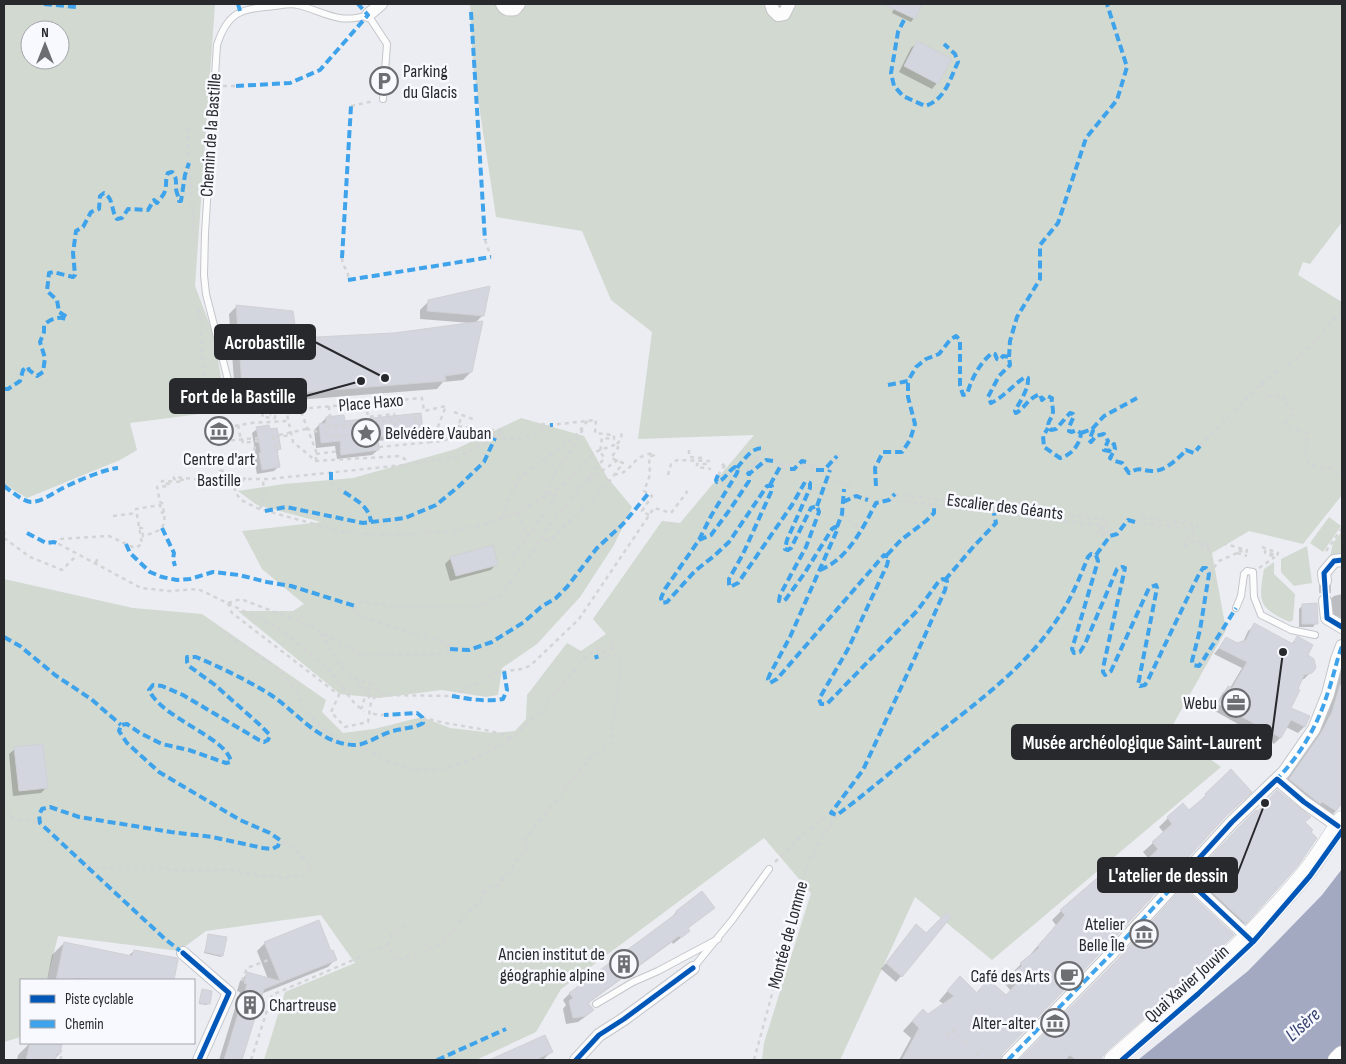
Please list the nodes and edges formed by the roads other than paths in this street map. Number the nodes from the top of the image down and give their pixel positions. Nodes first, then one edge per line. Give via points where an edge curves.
1 (381, 4) edge
2 (502, 4) edge
3 (519, 4) edge
4 (771, 4) edge
5 (789, 4) edge
6 (368, 15) junction
7 (383, 99) road end
8 (258, 396) dead end
9 (1342, 560) edge
10 (1325, 581) tunnel mouth
11 (1325, 601) tunnel mouth
12 (1236, 608) dead end
13 (1342, 627) edge
14 (1315, 635) dead end
15 (1342, 646) edge
16 (1277, 779) junction
17 (1340, 823) edge
18 (769, 869) road end
19 (1182, 876) junction
20 (1248, 937) junction
21 (718, 939) junction
22 (183, 953) dead end
23 (693, 968) joint
24 (596, 1004) dead end
25 (1342, 1055) edge
26 (200, 1060) edge
27 (576, 1060) edge
28 (1008, 1060) edge
29 (1113, 1060) edge
30 (1337, 1060) edge

1 - 6 street
2 - 3 street via 508,10
4 - 5 street via 773,10 781,15
6 - 7 lane via 387,44
6 - 8 lane, Chemin de la Bastille via 344,19 295,4 255,8 240,12 222,30 217,45 205,233 206,294 228,384
9 - 10 street via 1326,565
11 - 13 street via 1327,618
12 - 14 lane via 1242,596 1244,574 1247,570 1253,572 1254,597 1261,615 1291,630
15 - 16 street via 1314,729
16 - 17 street via 1304,802
16 - 19 street
17 - 20 main road, Quai Xavier Jouvin via 1306,873
18 - 21 lane
19 - 20 street
19 - 28 street
20 - 29 main road, Quai Xavier Jouvin
21 - 23 lane
21 - 24 lane
22 - 26 street via 229,993
23 - 27 street via 598,1035
25 - 30 main road

